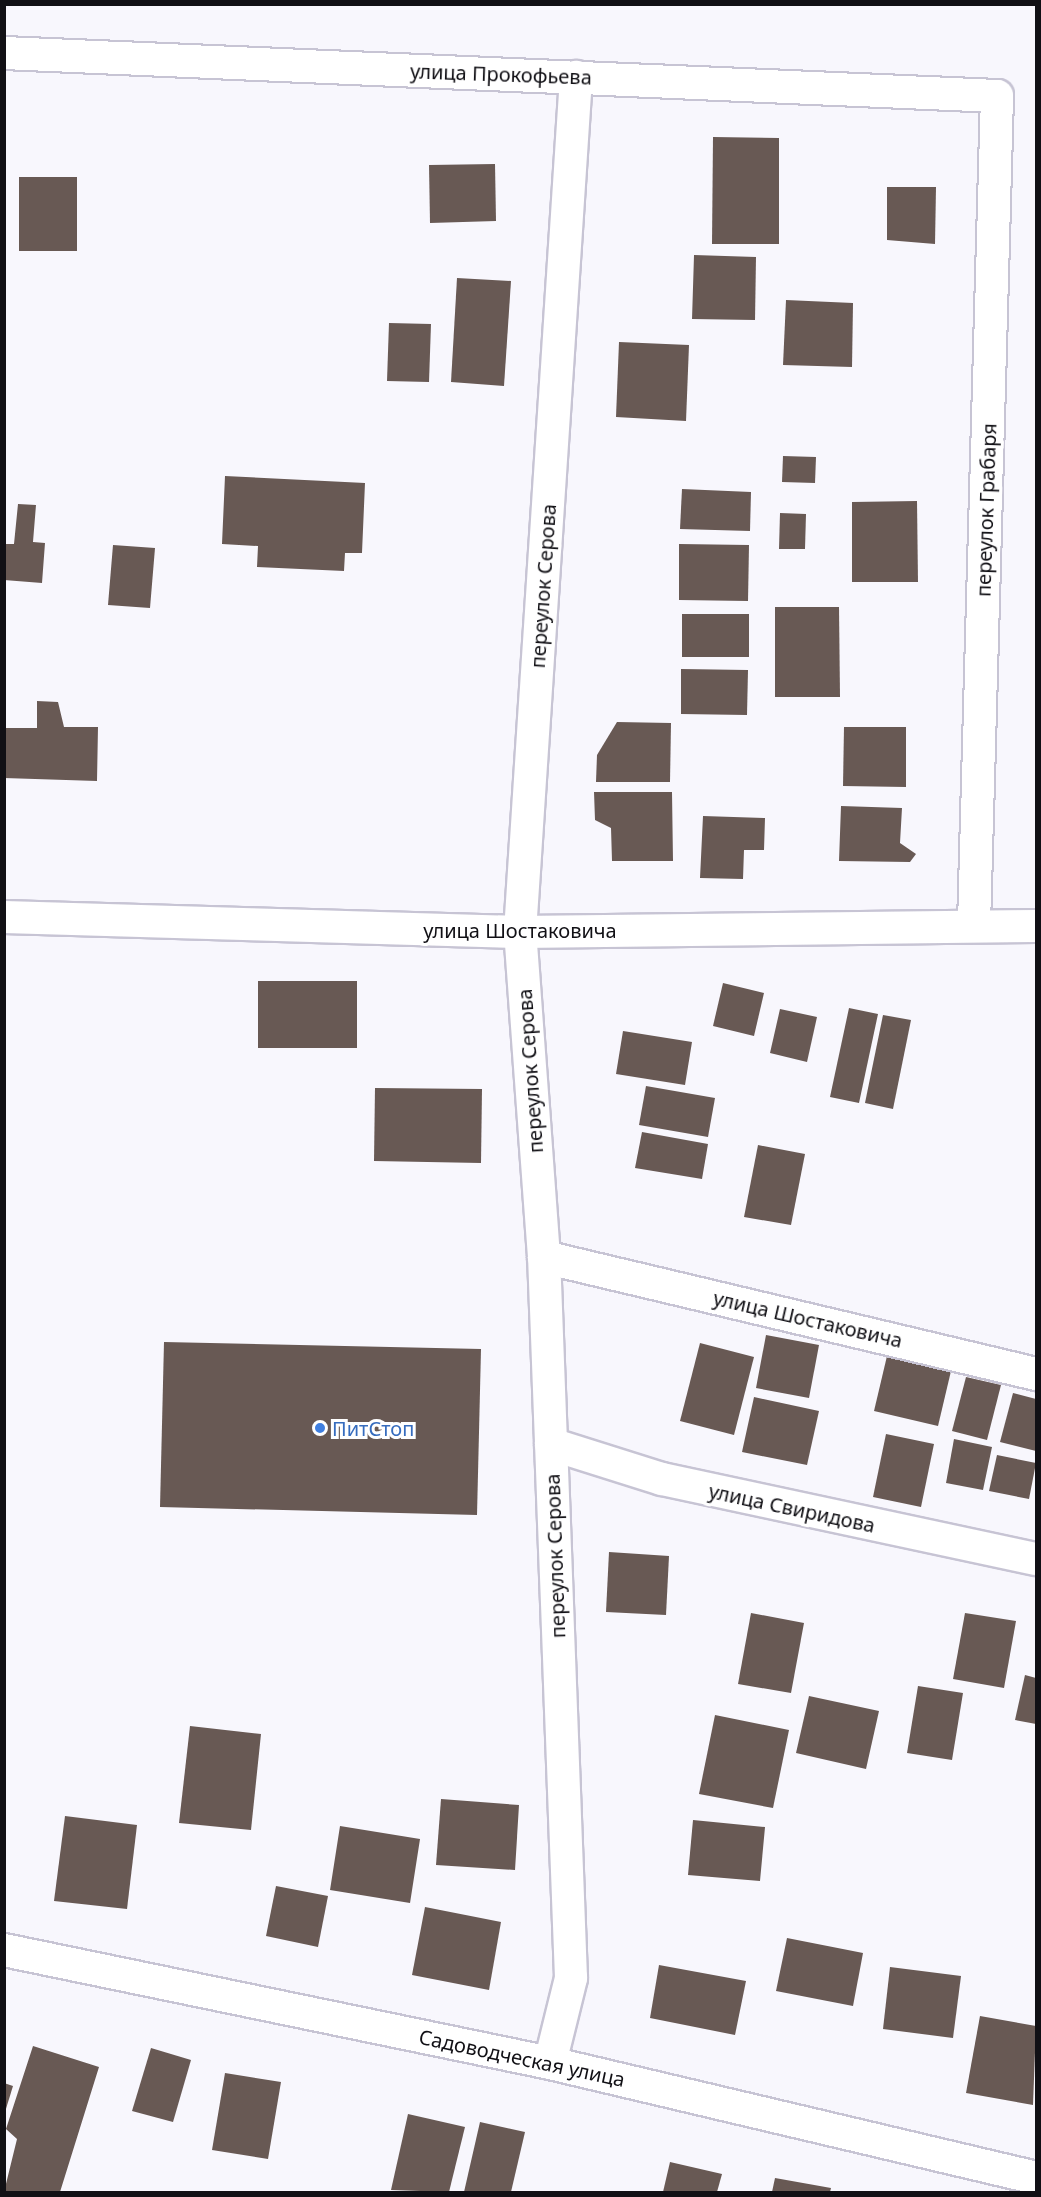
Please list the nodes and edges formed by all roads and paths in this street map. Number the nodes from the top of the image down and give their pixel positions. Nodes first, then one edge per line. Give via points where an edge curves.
1 (4, 53) edge
2 (576, 77) junction
3 (998, 96) joint
4 (4, 917) edge
5 (974, 925) junction
6 (1036, 926) edge
7 (520, 932) junction
8 (544, 1257) junction
9 (1036, 1374) edge
10 (551, 1444) junction
11 (1036, 1559) edge
12 (4, 1950) edge
13 (550, 2063) junction
14 (1036, 2178) edge

1 - 2 street, улица Прокофьева
2 - 3 street, улица Прокофьева
2 - 7 street, переулок Серова
3 - 5 street, переулок Грабаря
4 - 7 street, улица Шостаковича
5 - 6 street, улица Шостаковича
5 - 7 street, улица Шостаковича
7 - 8 street, переулок Серова
8 - 9 street, улица Шостаковича
8 - 10 street, переулок Серова
10 - 11 street, улица Свиридова via 662,1479
10 - 13 street, переулок Серова via 571,1978
12 - 13 street, Садоводческая улица
13 - 14 street, Садоводческая улица

